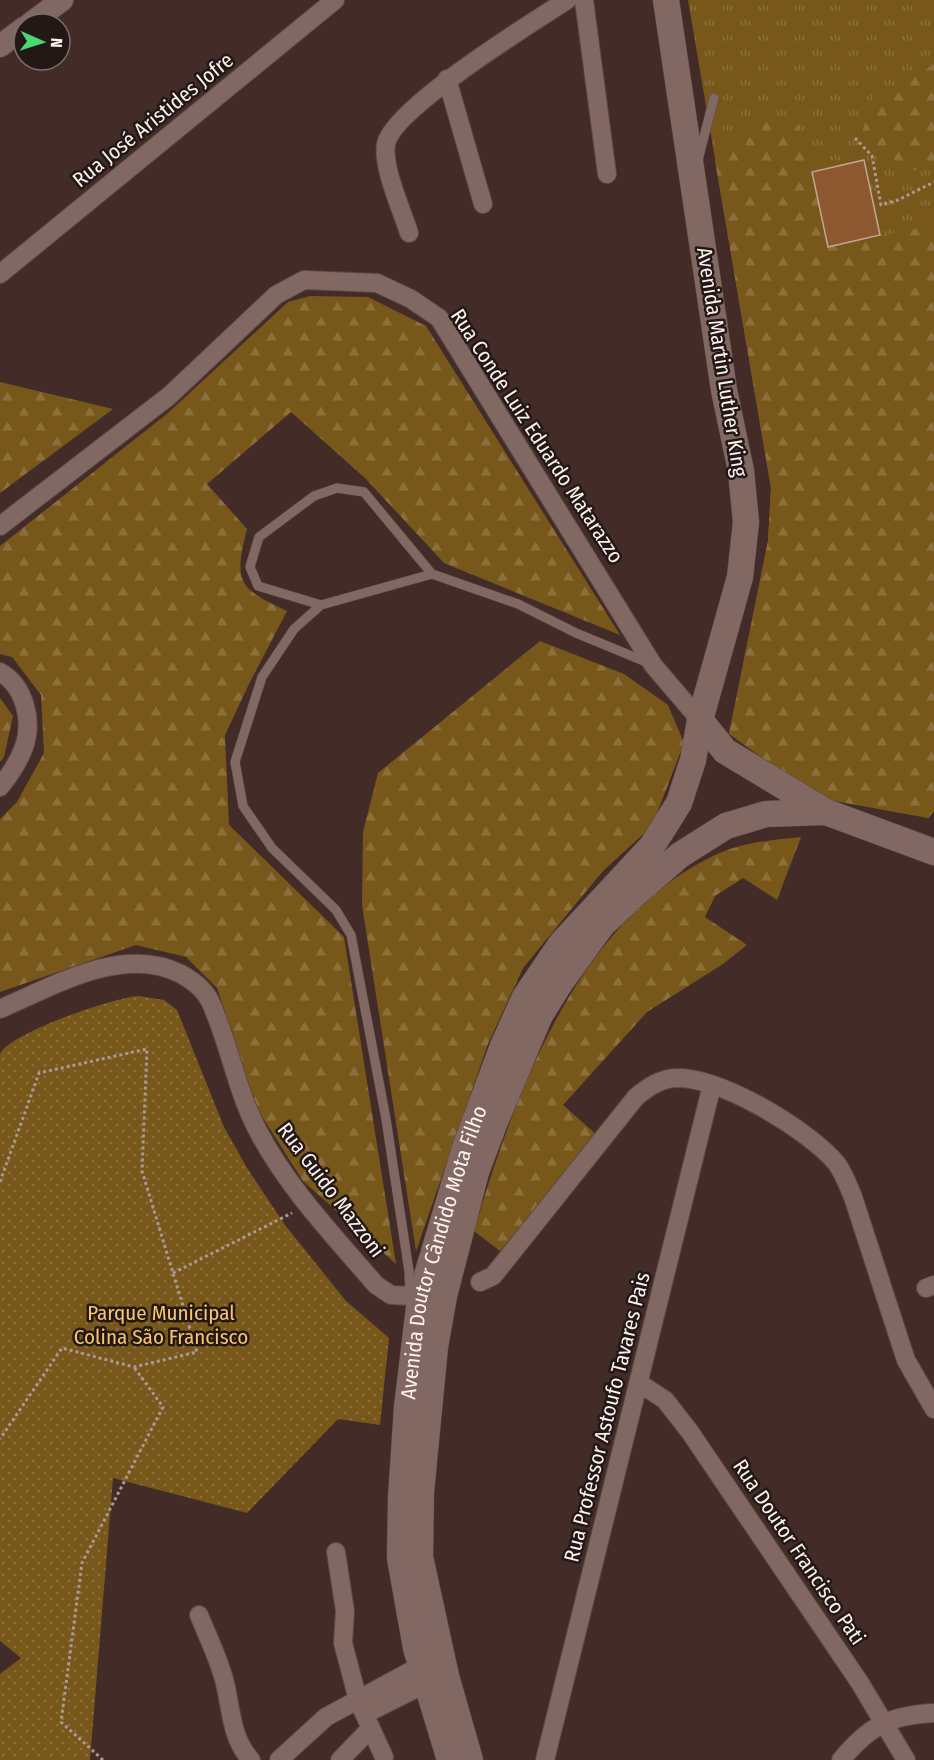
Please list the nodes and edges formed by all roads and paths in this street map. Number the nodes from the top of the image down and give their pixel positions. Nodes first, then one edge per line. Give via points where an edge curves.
1 (62, 0) edge
2 (335, 0) edge
3 (567, 0) edge
4 (584, 0) edge
5 (666, 0) edge
6 (46, 12) edge
7 (447, 79) junction
8 (714, 98) dead end
9 (855, 138) dead end
10 (607, 174) dead end
11 (693, 180) junction
12 (934, 182) edge
13 (483, 204) dead end
14 (409, 233) dead end
15 (1, 272) edge
16 (0, 526) edge
17 (432, 574) junction
18 (321, 606) junction
19 (653, 665) junction
20 (0, 672) edge
21 (700, 720) junction
22 (725, 752) junction
23 (693, 760) junction
24 (775, 781) junction
25 (0, 787) edge
26 (679, 803) junction
27 (826, 812) junction
28 (766, 813) junction
29 (708, 835) junction
30 (934, 852) edge
31 (0, 1009) edge
32 (712, 1085) junction
33 (0, 1182) edge
34 (309, 1204) junction
35 (173, 1272) junction
36 (480, 1282) dead end
37 (424, 1297) junction
38 (134, 1368) junction
39 (639, 1383) junction
40 (934, 1409) edge
41 (0, 1439) edge
42 (336, 1552) dead end
43 (410, 1558) junction
44 (199, 1615) dead end
45 (424, 1674) junction
46 (934, 1713) edge
47 (365, 1714) junction
48 (882, 1722) junction
49 (384, 1757) dead end
50 (283, 1758) edge
51 (460, 1759) edge
52 (103, 1760) edge
53 (250, 1760) edge
54 (340, 1760) edge
55 (546, 1760) edge
56 (841, 1760) edge
57 (906, 1760) edge

1 - 6 street
2 - 15 street, Rua José Aristides Jofre
3 - 7 street
4 - 10 street
5 - 11 main road, Avenida Martin Luther King
7 - 13 street
7 - 14 street via 392,131 386,144 386,162
8 - 11 lane
9 - 12 path via 872,156 880,205
11 - 21 main road, Avenida Martin Luther King via 746,522 740,577
16 - 19 street, Rua Conde Luiz Eduardo Matarazzo via 169,396 276,295 304,280 377,283 439,318
17 - 18 lane
17 - 18 lane via 364,492 337,488 314,496 259,537 250,567 258,586
17 - 19 lane via 518,604
18 - 37 lane via 294,629 262,677 235,762 243,806 272,848 336,910 351,935 386,1119 409,1271
19 - 21 street, Rua Conde Luiz Eduardo Matarazzo
20 - 25 street via 25,700 27,720 24,746
21 - 22 main road
21 - 23 main road, Avenida Martin Luther King
22 - 23 main road
22 - 24 main road
23 - 26 main road, Avenida Martin Luther King
24 - 27 main road
24 - 28 main road via 776,799
26 - 29 main road via 681,819 688,829
26 - 37 main road, Avenida Doutor Cândido Mota Filho via 652,846 561,944 525,997 465,1148
27 - 28 main road
27 - 30 main road
28 - 29 main road
29 - 37 main road, Avenida Doutor Cândido Mota Filho via 662,869 602,925 540,1015
31 - 34 street, Rua Guido Mazzoni via 82,974 143,962 171,969 193,981 209,999 257,1130
32 - 36 street via 669,1078 652,1084 636,1097 493,1276
32 - 39 street, Rua Professor Astoufo Tavares Pais
32 - 40 street via 774,1113 836,1162 846,1177 906,1360
33 - 35 path via 39,1073 147,1049 142,1171
34 - 35 path
34 - 37 street, Rua Guido Mazzoni via 376,1285 391,1295
35 - 38 path via 197,1352
37 - 43 main road, Avenida Doutor Cândido Mota Filho via 426,1428
38 - 41 path via 62,1348
38 - 52 path via 163,1407 82,1563 61,1722
39 - 48 street, Rua Doutor Francisco Pati via 665,1400 690,1432 860,1683
39 - 55 street, Rua Professor Astoufo Tavares Pais
42 - 47 street via 345,1611 343,1643
43 - 45 main road, Avenida Doutor Cândido Mota Filho
43 - 51 main road, Avenida Doutor Cândido Mota Filho via 446,1676
44 - 53 street via 224,1677 230,1720
45 - 47 street
45 - 51 main road, Avenida Doutor Cândido Mota Filho
46 - 48 street
47 - 49 street
47 - 50 street via 326,1717
47 - 54 street
48 - 56 street
48 - 57 street, Rua Doutor Francisco Pati

